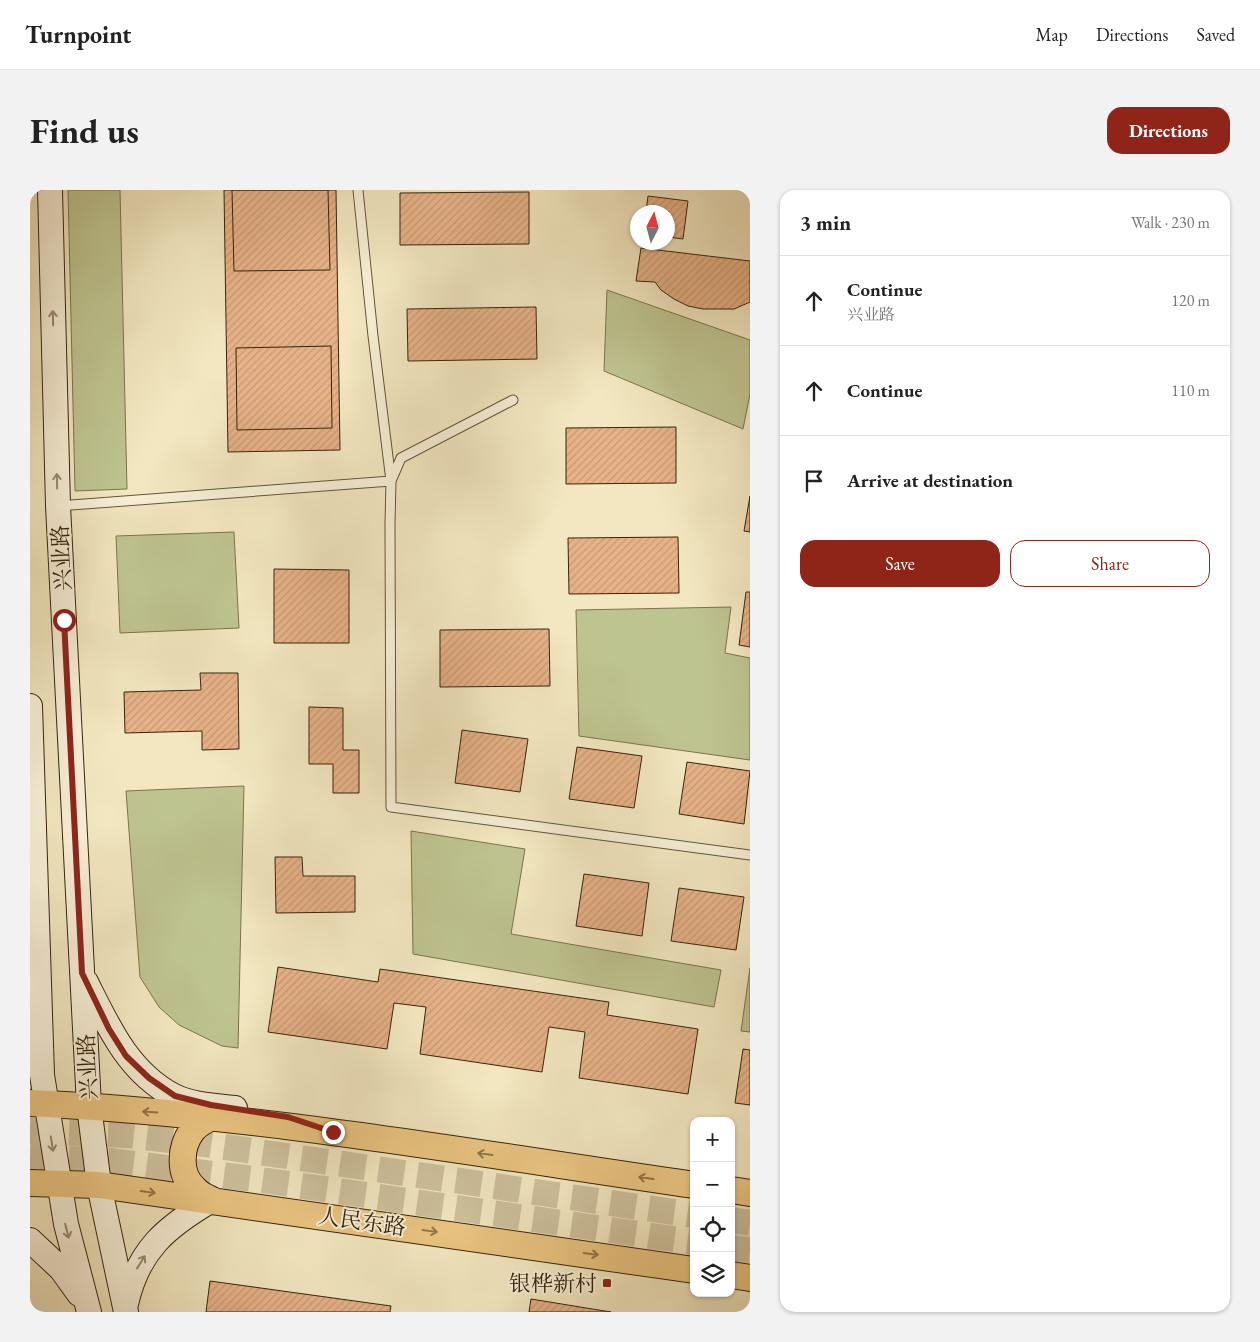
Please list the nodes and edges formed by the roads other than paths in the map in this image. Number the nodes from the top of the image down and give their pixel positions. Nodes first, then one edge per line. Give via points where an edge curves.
1 (50, 190) edge
2 (358, 190) edge
3 (513, 400) dead end
4 (391, 481) junction
5 (58, 506) junction
6 (30, 706) edge
7 (750, 855) edge
8 (82, 973) junction
9 (39, 974) junction
10 (30, 1004) edge
11 (38, 1104) edge
12 (89, 1106) junction
13 (212, 1117) junction
14 (333, 1132) junction
15 (30, 1183) edge
16 (59, 1183) junction
17 (690, 1184) edge
18 (99, 1185) junction
19 (735, 1191) edge
20 (750, 1193) edge
21 (212, 1200) junction
22 (30, 1240) edge
23 (690, 1269) edge
24 (735, 1276) edge
25 (750, 1278) edge
26 (88, 1309) edge
27 (126, 1310) edge

5 -> 1 main road, 兴业路
2 - 4 lane
3 - 4 lane via 401,458
4 - 5 lane
4 - 7 lane via 391,807
5 - 8 main road, 兴业路
6 - 9 main road, 兴业路
8 - 12 main road, 兴业路
8 - 14 main road via 126,1056 175,1096 288,1117
9 - 10 main road
9 - 11 main road, 兴业路 via 42,1075
11 - 12 main road
11 -> 16 main road, 兴业路
13 -> 12 main road
12 - 18 main road, 兴业路
13 - 14 main road
13 - 21 main road via 192,1131 183,1149 186,1178 194,1189
17 -> 14 main road
15 - 16 main road, 人民东路
16 - 18 main road, 人民东路
16 -> 26 main road, 兴业路
18 -> 21 main road, 人民东路
18 - 27 main road, 兴业路
19 - 20 main road
21 -> 23 main road, 人民东路
27 -> 21 main road via 131,1282 140,1262 158,1240 187,1215
22 - 26 main road via 61,1269
24 - 25 main road

